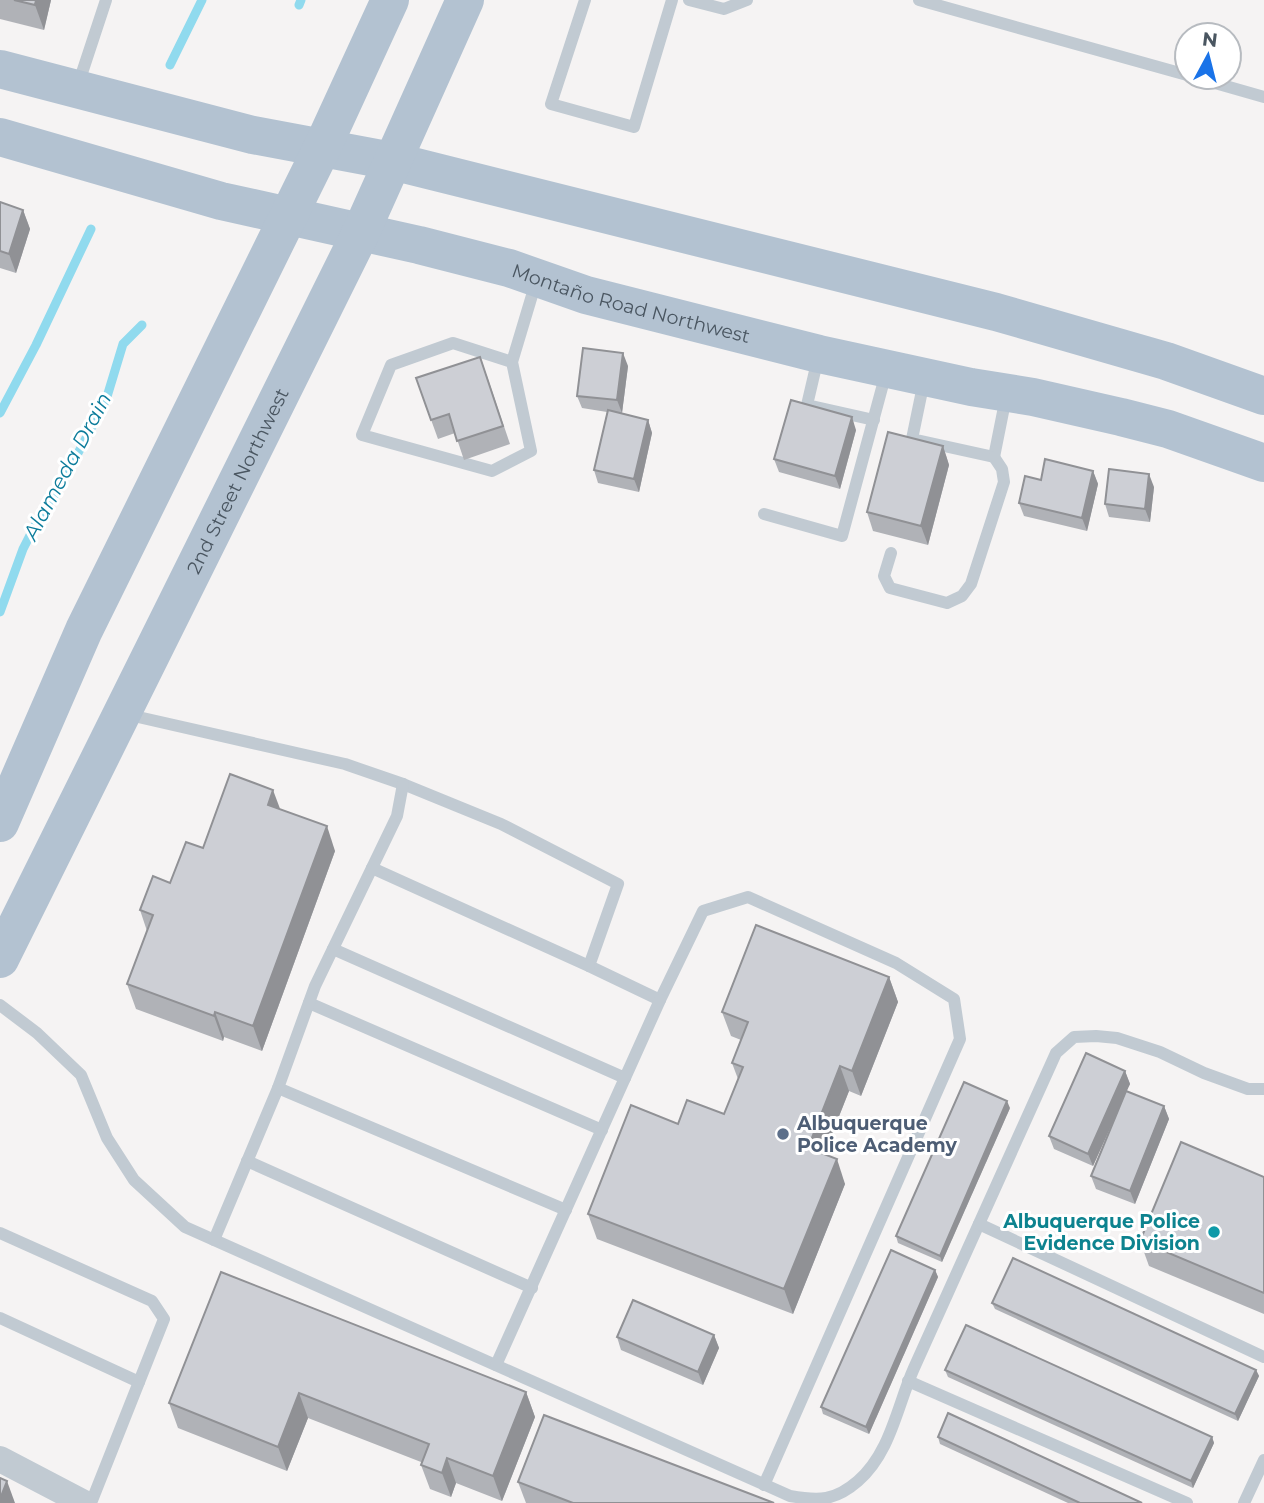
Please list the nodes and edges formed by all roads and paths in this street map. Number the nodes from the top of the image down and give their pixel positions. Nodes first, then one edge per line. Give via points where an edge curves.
1 (106, 0) edge
2 (390, 0) edge
3 (465, 0) edge
4 (585, 0) edge
5 (672, 0) edge
6 (689, 0) edge
7 (747, 0) edge
8 (919, 0) edge
9 (0, 69) edge
10 (1173, 71) edge
11 (77, 89) junction
12 (1243, 90) edge
13 (1264, 96) edge
14 (0, 137) edge
15 (322, 148) junction
16 (392, 161) junction
17 (289, 216) junction
18 (361, 232) junction
19 (538, 278) junction
20 (819, 354) junction
21 (512, 362) junction
22 (887, 370) junction
23 (925, 377) junction
24 (1007, 393) junction
25 (1264, 396) edge
26 (874, 420) junction
27 (994, 457) junction
28 (1263, 457) edge
29 (764, 514) dead end
30 (891, 553) dead end
31 (122, 713) junction
32 (403, 783) junction
33 (0, 823) edge
34 (372, 868) junction
35 (333, 948) junction
36 (0, 959) edge
37 (589, 966) junction
38 (660, 1000) junction
39 (309, 1003) junction
40 (0, 1005) edge
41 (625, 1078) junction
42 (278, 1088) junction
43 (1264, 1089) edge
44 (602, 1130) junction
45 (247, 1161) junction
46 (566, 1210) junction
47 (979, 1224) junction
48 (0, 1233) edge
49 (214, 1240) junction
50 (532, 1288) junction
51 (0, 1318) edge
52 (1264, 1357) edge
53 (496, 1365) junction
54 (908, 1381) junction
55 (139, 1382) junction
56 (0, 1459) edge
57 (1264, 1460) edge
58 (764, 1485) junction
59 (84, 1503) edge
60 (91, 1503) edge
61 (1187, 1503) edge
62 (1244, 1503) edge

1 - 11 lane
2 - 15 main road
3 - 16 main road, 2nd Street Northwest
4 - 5 lane via 551,104 634,127
6 - 7 lane via 724,9
8 - 10 lane
9 - 11 main road
11 - 15 main road via 253,135
12 - 13 lane
14 - 17 main road, Montaño Road Northwest
15 - 16 main road
15 - 17 main road
16 - 18 main road, 2nd Street Northwest
16 - 25 main road via 996,312 1166,360
17 - 18 main road, Montaño Road Northwest
17 - 33 main road via 84,630
18 - 19 main road, Montaño Road Northwest
18 - 31 main road, 2nd Street Northwest
19 - 20 main road, Montaño Road Northwest via 586,295
19 - 21 lane
20 - 22 main road, Montaño Road Northwest
20 - 26 lane via 807,405
21 - 21 lane via 531,451 492,471 362,435 391,365 453,343
22 - 23 main road, Montaño Road Northwest
22 - 26 lane
23 - 24 main road, Montaño Road Northwest
23 - 27 lane via 912,439
24 - 27 lane
24 - 28 main road, Montaño Road Northwest via 1078,406
26 - 29 lane via 842,536
27 - 30 lane via 1004,482 971,584 962,596 947,603 890,587 884,576
31 - 32 lane via 345,764
31 - 36 main road, 2nd Street Northwest
32 - 34 lane via 397,816
32 - 37 lane via 501,824 618,884
34 - 35 lane
34 - 37 lane
35 - 39 lane
35 - 41 lane
37 - 38 lane
38 - 41 lane
38 - 58 lane via 703,911 748,897 896,963 954,999 960,1039
39 - 42 lane
39 - 44 lane
40 - 49 lane via 81,1075 107,1138 134,1180 185,1227
41 - 44 lane
42 - 45 lane
42 - 46 lane
43 - 47 lane via 1204,1073 1117,1038 1074,1037 1056,1053
44 - 46 lane
45 - 49 lane
45 - 50 lane
46 - 50 lane
47 - 52 lane
47 - 54 lane
48 - 55 lane via 152,1301 164,1319
49 - 53 lane
50 - 53 lane
51 - 55 lane
53 - 58 lane
54 - 58 lane via 883,1451 840,1495 816,1500
54 - 61 lane
55 - 60 lane
56 - 59 street
57 - 62 lane

